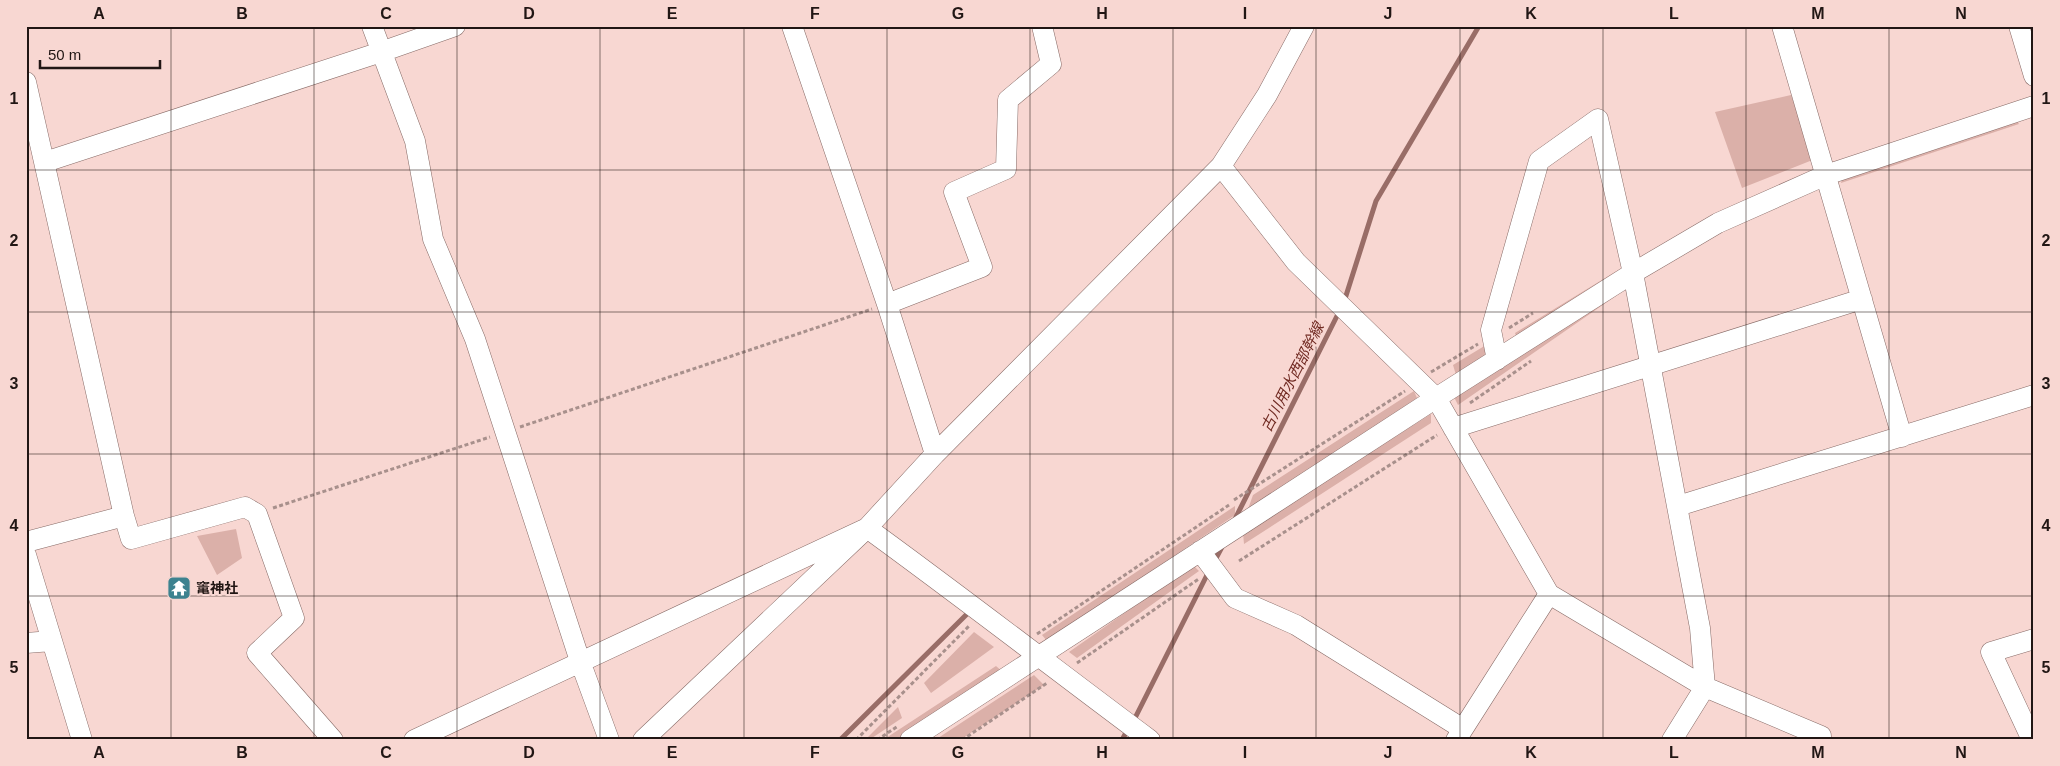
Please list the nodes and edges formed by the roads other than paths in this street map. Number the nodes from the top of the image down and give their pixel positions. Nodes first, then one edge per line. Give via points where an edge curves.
1 (372, 26) edge
2 (455, 26) edge
3 (792, 26) edge
4 (1042, 26) edge
5 (1304, 26) edge
6 (1782, 26) edge
7 (2019, 26) edge
8 (381, 52) junction
9 (2034, 76) edge
10 (26, 82) edge
11 (2034, 106) edge
12 (38, 158) edge
13 (1221, 166) junction
14 (1826, 175) junction
15 (1633, 273) junction
16 (1862, 299) junction
17 (887, 304) junction
18 (1497, 360) junction
19 (1651, 366) junction
20 (2034, 395) edge
21 (1436, 398) junction
22 (1445, 432) junction
23 (1902, 437) junction
24 (935, 454) junction
25 (1678, 506) junction
26 (124, 516) junction
27 (867, 528) junction
28 (26, 542) edge
29 (1200, 552) junction
30 (26, 555) edge
31 (1549, 594) junction
32 (2034, 639) edge
33 (52, 641) junction
34 (26, 643) edge
35 (1038, 656) junction
36 (580, 661) junction
37 (1705, 687) junction
38 (1459, 734) edge
39 (82, 740) edge
40 (333, 740) edge
41 (414, 740) edge
42 (609, 740) edge
43 (643, 740) edge
44 (910, 740) edge
45 (1150, 740) edge
46 (1672, 740) edge
47 (1822, 740) edge
48 (2032, 740) edge

1 - 8 street
2 - 8 street
3 - 17 street
4 - 17 street via 1051,64 1008,100 1006,169 954,192 982,267
5 - 13 street via 1267,95
6 - 14 street
7 - 9 street
8 - 12 street
8 - 36 street via 416,141 433,239 475,339
10 - 12 street
11 - 14 street
12 - 26 street
13 - 21 street via 1296,262
13 - 24 street
14 - 15 street via 1718,223
14 - 16 street
15 - 18 street
15 - 18 street via 1598,119 1540,161 1491,330
15 - 19 street
16 - 19 street
16 - 23 street
17 - 24 street
18 - 21 street
19 - 22 street
19 - 25 street
20 - 23 street
21 - 22 street
21 - 29 street
22 - 31 street
23 - 25 street
24 - 27 street
25 - 37 street via 1700,628
26 - 28 street
26 - 40 street via 130,539 245,507 257,514 294,618 257,653
27 - 35 street
27 - 36 street
27 - 43 street
29 - 35 street
29 - 38 street via 1235,598 1296,625
30 - 33 street
31 - 37 street
31 - 38 street
32 - 48 street via 1991,652
33 - 34 street
33 - 39 street
35 - 44 street
35 - 45 street
36 - 41 street
36 - 42 street
37 - 46 street
37 - 47 street via 1821,736

